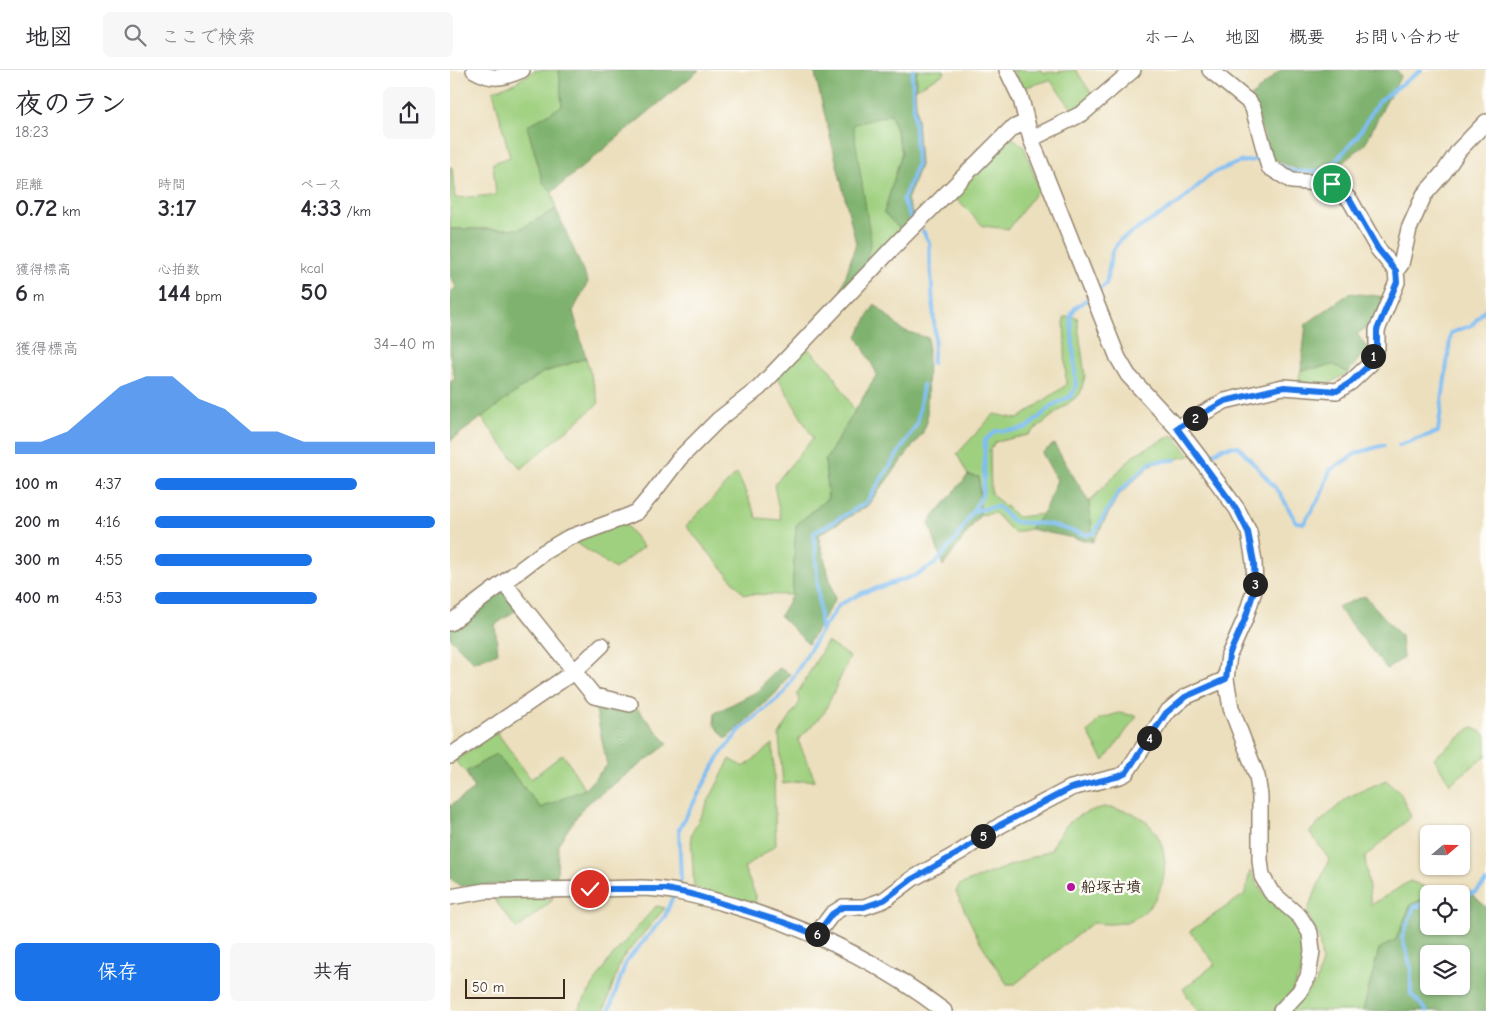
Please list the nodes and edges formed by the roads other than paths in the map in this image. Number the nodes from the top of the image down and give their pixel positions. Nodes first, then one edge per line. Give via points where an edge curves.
1 (474, 70) edge
2 (522, 70) edge
3 (1007, 70) edge
4 (1134, 70) edge
5 (1210, 70) edge
6 (1026, 122) junction
7 (1486, 122) edge
8 (1031, 140) junction
9 (1396, 271) junction
10 (1177, 428) junction
11 (504, 583) junction
12 (450, 623) edge
13 (602, 645) dead end
14 (575, 671) junction
15 (1226, 679) junction
16 (630, 704) dead end
17 (450, 756) edge
18 (450, 898) edge
19 (816, 935) junction
20 (944, 1011) edge
21 (1281, 1011) edge

1 - 2 street via 486,77 505,78
3 - 6 street via 1021,99
4 - 8 street via 1083,113
5 - 9 street via 1253,108 1267,161 1292,181 1332,184 1350,200 1378,249
6 - 8 street
6 - 11 street via 1011,129 903,236 759,388 718,420 679,459 636,512 568,538
7 - 9 street via 1424,195
8 - 10 street via 1118,358 1128,375
9 - 10 street via 1397,282 1377,330 1377,346 1370,364 1351,382 1337,391 1284,387 1225,401
10 - 15 street via 1237,510 1250,540 1255,588 1229,655
11 - 12 street
11 - 14 street
13 - 14 street
14 - 16 street via 594,696
14 - 17 street
15 - 19 street via 1185,697 1166,713 1126,773 1062,792 1000,825 884,900 864,907 843,907 832,914
15 - 21 street via 1231,708 1257,776 1262,876 1271,892 1300,917 1310,933 1312,951 1308,977
18 - 19 street via 485,891 666,889 783,922
19 - 20 street via 885,970

